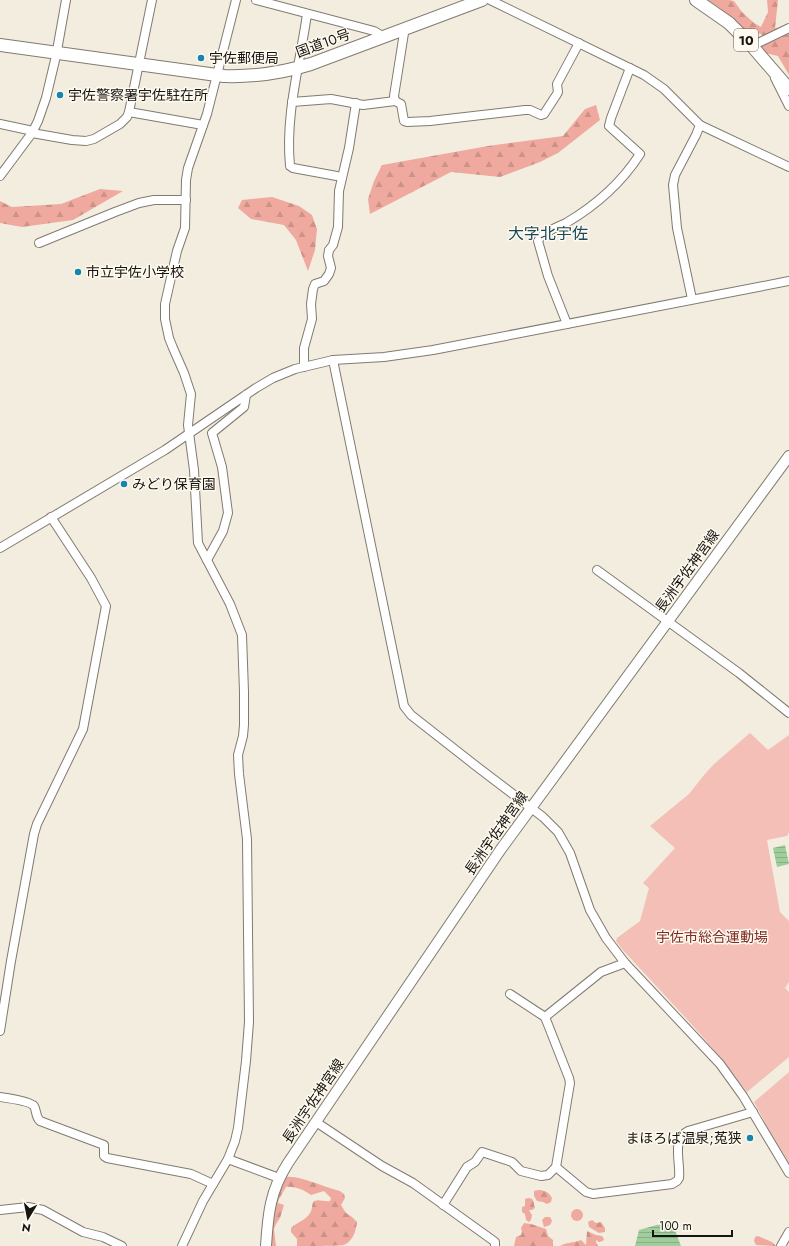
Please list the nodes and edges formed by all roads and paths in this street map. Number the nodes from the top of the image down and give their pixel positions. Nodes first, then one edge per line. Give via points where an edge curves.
1 (66, 0) edge
2 (152, 0) edge
3 (236, 0) edge
4 (256, 0) edge
5 (482, 0) edge
6 (490, 0) edge
7 (696, 0) edge
8 (307, 14) junction
9 (789, 28) edge
10 (403, 30) junction
11 (381, 38) junction
12 (579, 43) junction
13 (0, 45) edge
14 (752, 46) junction
15 (57, 53) junction
16 (138, 64) junction
17 (768, 65) junction
18 (630, 68) junction
19 (297, 69) junction
20 (216, 74) junction
21 (789, 89) edge
22 (395, 101) junction
23 (292, 102) junction
24 (356, 103) junction
25 (789, 106) edge
26 (129, 112) junction
27 (0, 124) edge
28 (204, 125) junction
29 (700, 125) junction
30 (33, 132) junction
31 (789, 167) edge
32 (0, 176) edge
33 (342, 177) junction
34 (186, 200) junction
35 (39, 243) dead end
36 (789, 281) edge
37 (692, 299) junction
38 (567, 324) junction
39 (333, 360) junction
40 (304, 367) junction
41 (246, 395) junction
42 (188, 435) junction
43 (789, 456) edge
44 (51, 517) junction
45 (0, 548) edge
46 (207, 560) junction
47 (597, 570) dead end
48 (667, 622) junction
49 (789, 713) edge
50 (531, 807) junction
51 (625, 963) junction
52 (510, 994) dead end
53 (545, 1017) junction
54 (0, 1031) edge
55 (0, 1097) edge
56 (753, 1112) junction
57 (316, 1122) junction
58 (228, 1159) junction
59 (556, 1168) junction
60 (789, 1173) edge
61 (279, 1178) junction
62 (213, 1184) junction
63 (443, 1205) junction
64 (0, 1210) edge
65 (789, 1232) edge
66 (122, 1246) edge
67 (182, 1246) edge
68 (266, 1246) edge
69 (495, 1246) edge
70 (781, 1246) edge

1 - 15 street
2 - 16 street
3 - 20 street
4 - 8 street
5 - 10 highway, 国道10号
6 - 12 street
7 - 14 highway, 10 via 729,23
8 - 11 street via 374,31
8 - 19 street
9 - 14 street
10 - 11 highway, 国道10号
10 - 22 street
11 - 19 highway, 国道10号
12 - 18 street
12 - 22 street via 557,84 558,92 544,114 525,110 407,122 404,121 401,104
13 - 15 highway, 国道10号
14 - 17 highway, 10
15 - 16 highway, 国道10号
15 - 30 street via 46,98
16 - 20 highway, 国道10号
16 - 26 street
17 - 21 highway, 10
17 - 25 street
18 - 29 street via 653,80
18 - 38 street via 609,126 640,154 626,174 605,194 568,222 541,236 538,241 548,276
19 - 20 highway, 国道10号 via 253,76
19 - 23 street
20 - 28 street
22 - 24 street via 367,105
23 - 24 street via 331,99
23 - 33 street via 290,166
24 - 33 street
26 - 28 street
26 - 30 street via 120,124 86,141
27 - 30 street
28 - 34 street via 188,168
29 - 31 street
29 - 37 street via 675,175 673,185 677,228
30 - 32 street
33 - 40 street via 338,227 328,256 329,274 324,281 315,284 313,289 312,319 304,348
34 - 35 street via 154,200 139,203
34 - 42 street via 185,228 177,251 164,311 168,333 191,394
36 - 37 street
37 - 38 street
38 - 39 street via 403,355
39 - 40 street
39 - 50 street via 404,706 411,715
40 - 41 street via 273,378
41 - 42 street
41 - 46 street via 244,407 212,433 224,481 228,513 223,531
42 - 44 street
42 - 46 street via 194,470 198,539
43 - 48 main road, 長洲宇佐神宮線
44 - 45 street
44 - 54 street via 106,606 83,729 34,834
46 - 58 street via 242,634 244,725 238,755 247,839 249,1022 238,1128
47 - 48 street
48 - 49 street via 739,673
48 - 50 main road, 長洲宇佐神宮線
50 - 51 street via 547,820 563,840 596,922
50 - 57 main road, 長洲宇佐神宮線
51 - 53 street via 601,972
51 - 56 street via 717,1061
52 - 53 street
53 - 59 street via 570,1083
55 - 62 street via 29,1103 34,1106 36,1117 40,1121 104,1145 104,1156 107,1158 191,1174
56 - 59 street via 683,1134 678,1153 679,1178 672,1184 593,1194 586,1192
56 - 60 street
57 - 61 main road, 長洲宇佐神宮線
57 - 63 street via 382,1166 413,1183
58 - 61 street
58 - 62 street
59 - 63 street via 548,1175 541,1176 521,1171 512,1162 482,1152 475,1162 467,1166
61 - 68 main road, 長洲宇佐神宮線 via 269,1208
62 - 67 street
63 - 69 street via 495,1242
64 - 66 street via 28,1207 43,1210 84,1232
65 - 70 street

